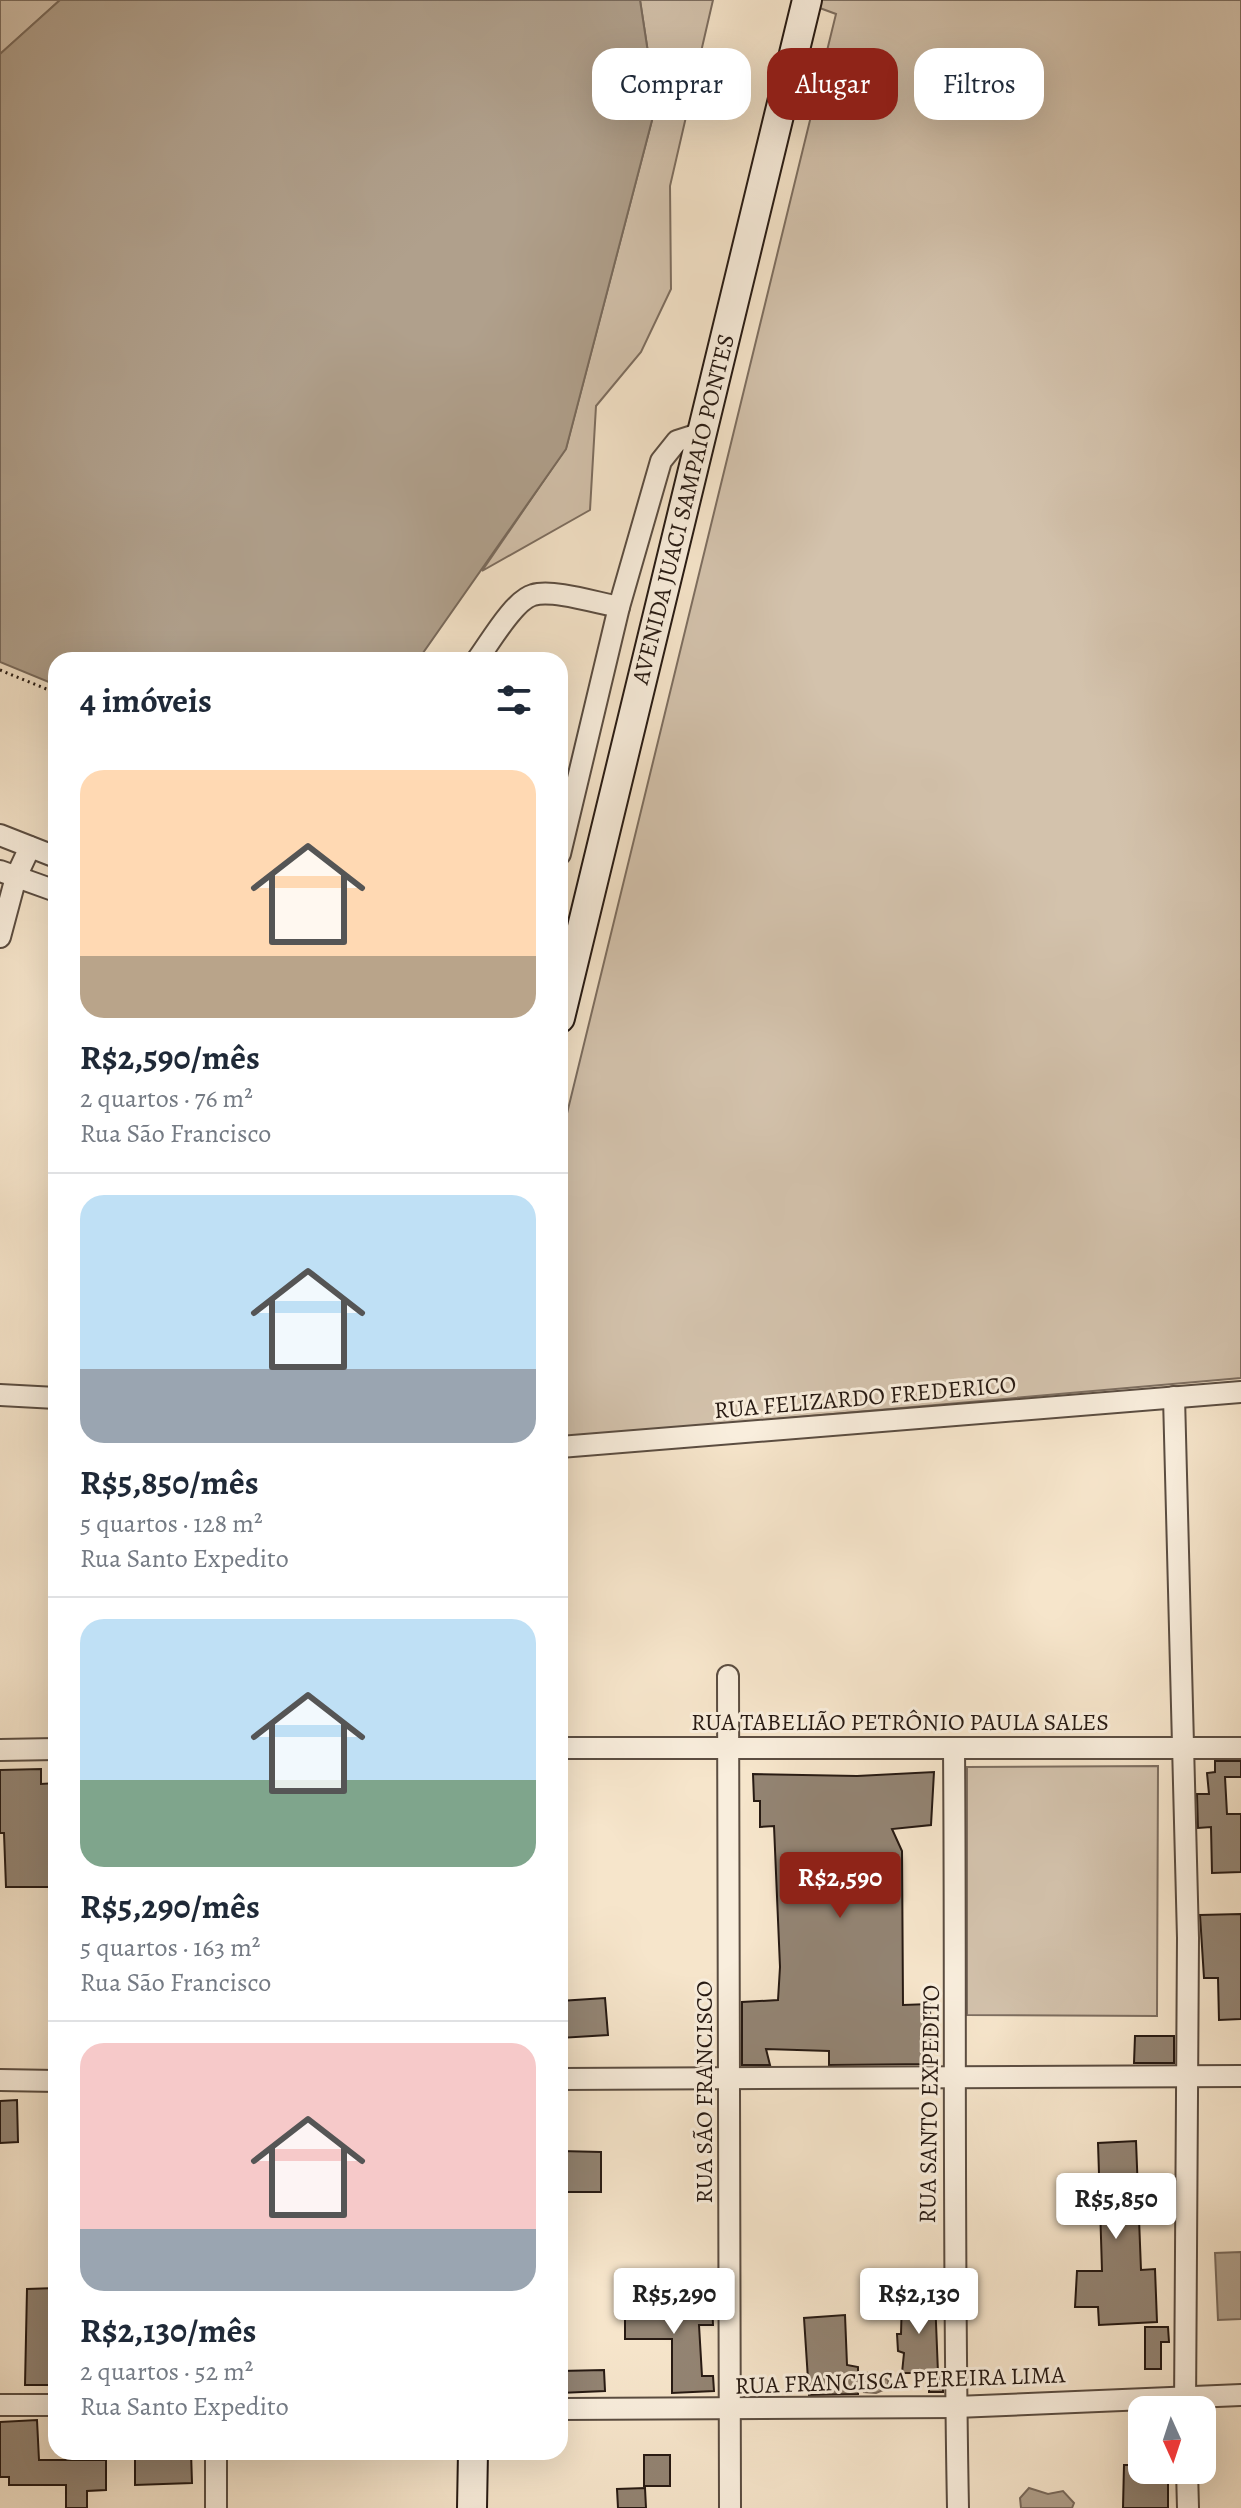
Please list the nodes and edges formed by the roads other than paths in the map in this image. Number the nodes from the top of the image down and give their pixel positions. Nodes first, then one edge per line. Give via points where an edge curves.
1 (807, 0) edge
2 (702, 433) junction
3 (619, 607) junction
4 (483, 652) edge
5 (568, 821) edge
6 (0, 835) edge
7 (30, 847) junction
8 (48, 854) edge
9 (8, 874) edge
10 (48, 888) edge
11 (0, 937) edge
12 (568, 985) edge
13 (1241, 1392) edge
14 (1, 1393) edge
15 (48, 1397) edge
16 (1174, 1397) junction
17 (568, 1446) edge
18 (728, 1676) dead end
19 (568, 1748) edge
20 (728, 1748) junction
21 (1181, 1748) junction
22 (1241, 1748) edge
23 (48, 1749) edge
24 (954, 1749) junction
25 (0, 1750) edge
26 (1188, 2076) junction
27 (1241, 2076) edge
28 (731, 2077) junction
29 (957, 2077) junction
30 (568, 2079) edge
31 (0, 2080) edge
32 (48, 2081) edge
33 (1241, 2395) edge
34 (1185, 2396) edge
35 (1216, 2399) edge
36 (1128, 2404) edge
37 (0, 2405) edge
38 (48, 2405) edge
39 (956, 2407) junction
40 (568, 2409) edge
41 (727, 2410) junction
42 (216, 2460) edge
43 (473, 2460) edge
44 (1187, 2484) edge
45 (216, 2508) edge
46 (472, 2508) edge
47 (730, 2508) edge
48 (958, 2508) edge
49 (1188, 2508) edge

1 - 2 main road, AVENIDA JUACI SAMPAIO PONTES
2 - 3 street via 677,441 661,461
2 - 12 main road, AVENIDA JUACI SAMPAIO PONTES
3 - 4 street via 531,595 517,605
3 - 5 street
6 - 7 street
7 - 8 street
7 - 9 street
9 - 10 street
9 - 11 street
13 - 16 street, RUA FELIZARDO FREDERICO
14 - 15 street
16 - 17 street, RUA FELIZARDO FREDERICO
16 - 21 street
18 - 20 street, RUA SÃO FRANCISCO
19 - 20 street, RUA TABELIÃO PETRÔNIO PAULA SALES
20 - 24 street, RUA TABELIÃO PETRÔNIO PAULA SALES
20 - 28 street, RUA SÃO FRANCISCO
21 - 22 street, RUA TABELIÃO PETRÔNIO PAULA SALES
21 - 24 street, RUA TABELIÃO PETRÔNIO PAULA SALES
21 - 26 street
23 - 25 street
24 - 29 street, RUA SANTO EXPEDITO
26 - 27 street
26 - 29 street
26 - 34 street
28 - 29 street
28 - 30 street
28 - 41 street, RUA SÃO FRANCISCO
29 - 39 street, RUA SANTO EXPEDITO
31 - 32 street
33 - 35 street, RUA FRANCISCA PEREIRA LIMA
36 - 39 street, RUA FRANCISCA PEREIRA LIMA
37 - 38 street
39 - 41 street, RUA FRANCISCA PEREIRA LIMA
39 - 48 street, RUA SANTO EXPEDITO
40 - 41 street, RUA FRANCISCA PEREIRA LIMA
41 - 47 street, RUA SÃO FRANCISCO
42 - 45 street
43 - 46 main road
44 - 49 street

